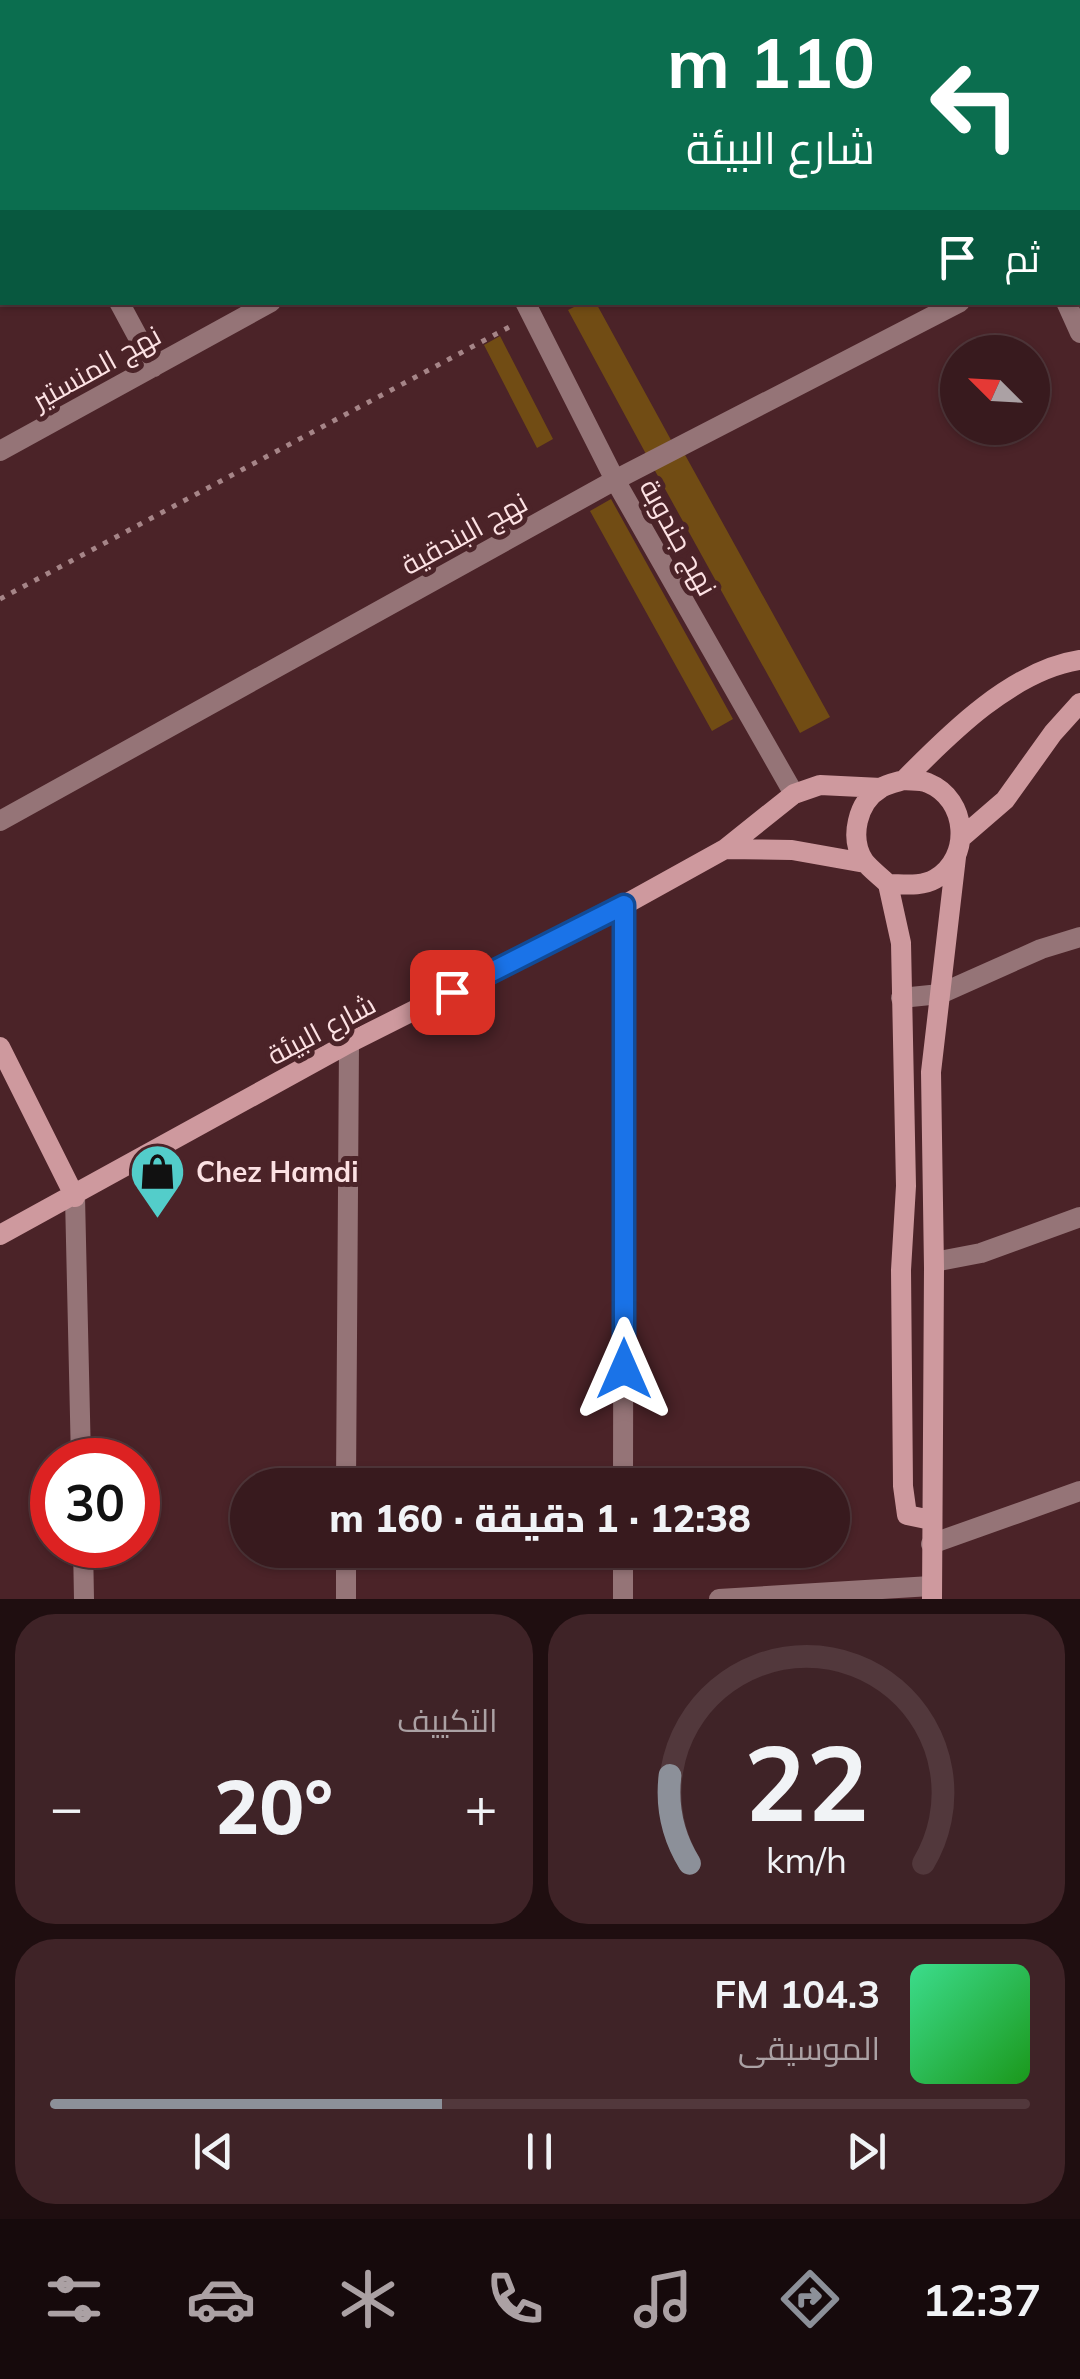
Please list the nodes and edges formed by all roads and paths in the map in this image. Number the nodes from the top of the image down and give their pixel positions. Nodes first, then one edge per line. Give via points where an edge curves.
1 (121, 305) edge
2 (266, 305) edge
3 (954, 305) edge
4 (1067, 305) edge
5 (528, 309) edge
6 (1080, 334) edge
7 (154, 366) junction
8 (0, 451) edge
9 (616, 480) junction
10 (0, 599) edge
11 (1080, 660) edge
12 (1080, 703) edge
13 (904, 780) junction
14 (881, 788) junction
15 (794, 794) junction
16 (0, 821) edge
17 (959, 847) junction
18 (726, 849) junction
19 (866, 863) junction
20 (888, 884) junction
21 (624, 905) junction
22 (1080, 937) edge
23 (940, 994) junction
24 (901, 998) junction
25 (349, 1043) junction
26 (0, 1047) edge
27 (75, 1197) junction
28 (1080, 1218) edge
29 (0, 1236) edge
30 (934, 1262) junction
31 (80, 1438) edge
32 (346, 1468) edge
33 (623, 1468) edge
34 (1080, 1491) edge
35 (930, 1520) junction
36 (931, 1544) junction
37 (83, 1568) edge
38 (346, 1568) edge
39 (623, 1568) edge
40 (931, 1592) edge
41 (84, 1599) edge
42 (346, 1599) edge
43 (623, 1599) edge
44 (719, 1599) edge

1 - 7 street
2 - 7 street, نهج المنستير
3 - 9 street, نهج البندقية
4 - 6 street
5 - 9 street, نهج جندوبة
5 - 10 path
7 - 8 street, نهج المنستير
9 - 15 street, نهج جندوبة
9 - 16 street, نهج البندقية
11 - 13 street via 1036,674 990,702
12 - 17 street
13 - 14 street
13 - 17 street via 927,782 946,795 959,815
14 - 15 street via 820,785
14 - 19 street via 858,819 856,840
15 - 18 street, شارع البيئة
17 - 20 street via 948,869 922,884
17 - 23 street
18 - 19 street via 792,850
18 - 21 street, شارع البيئة
19 - 20 street
20 - 24 street via 901,942
21 - 25 street, شارع البيئة
21 - 33 street
22 - 23 street
23 - 24 street
23 - 30 street via 931,1072
24 - 35 street via 903,1486 907,1515
25 - 27 street, شارع البيئة
25 - 32 street
26 - 27 street
27 - 29 street, شارع البيئة
27 - 31 street
28 - 30 street
30 - 35 street
34 - 36 street
35 - 36 street
36 - 40 street
37 - 41 street
38 - 42 street
39 - 43 street
40 - 44 street

